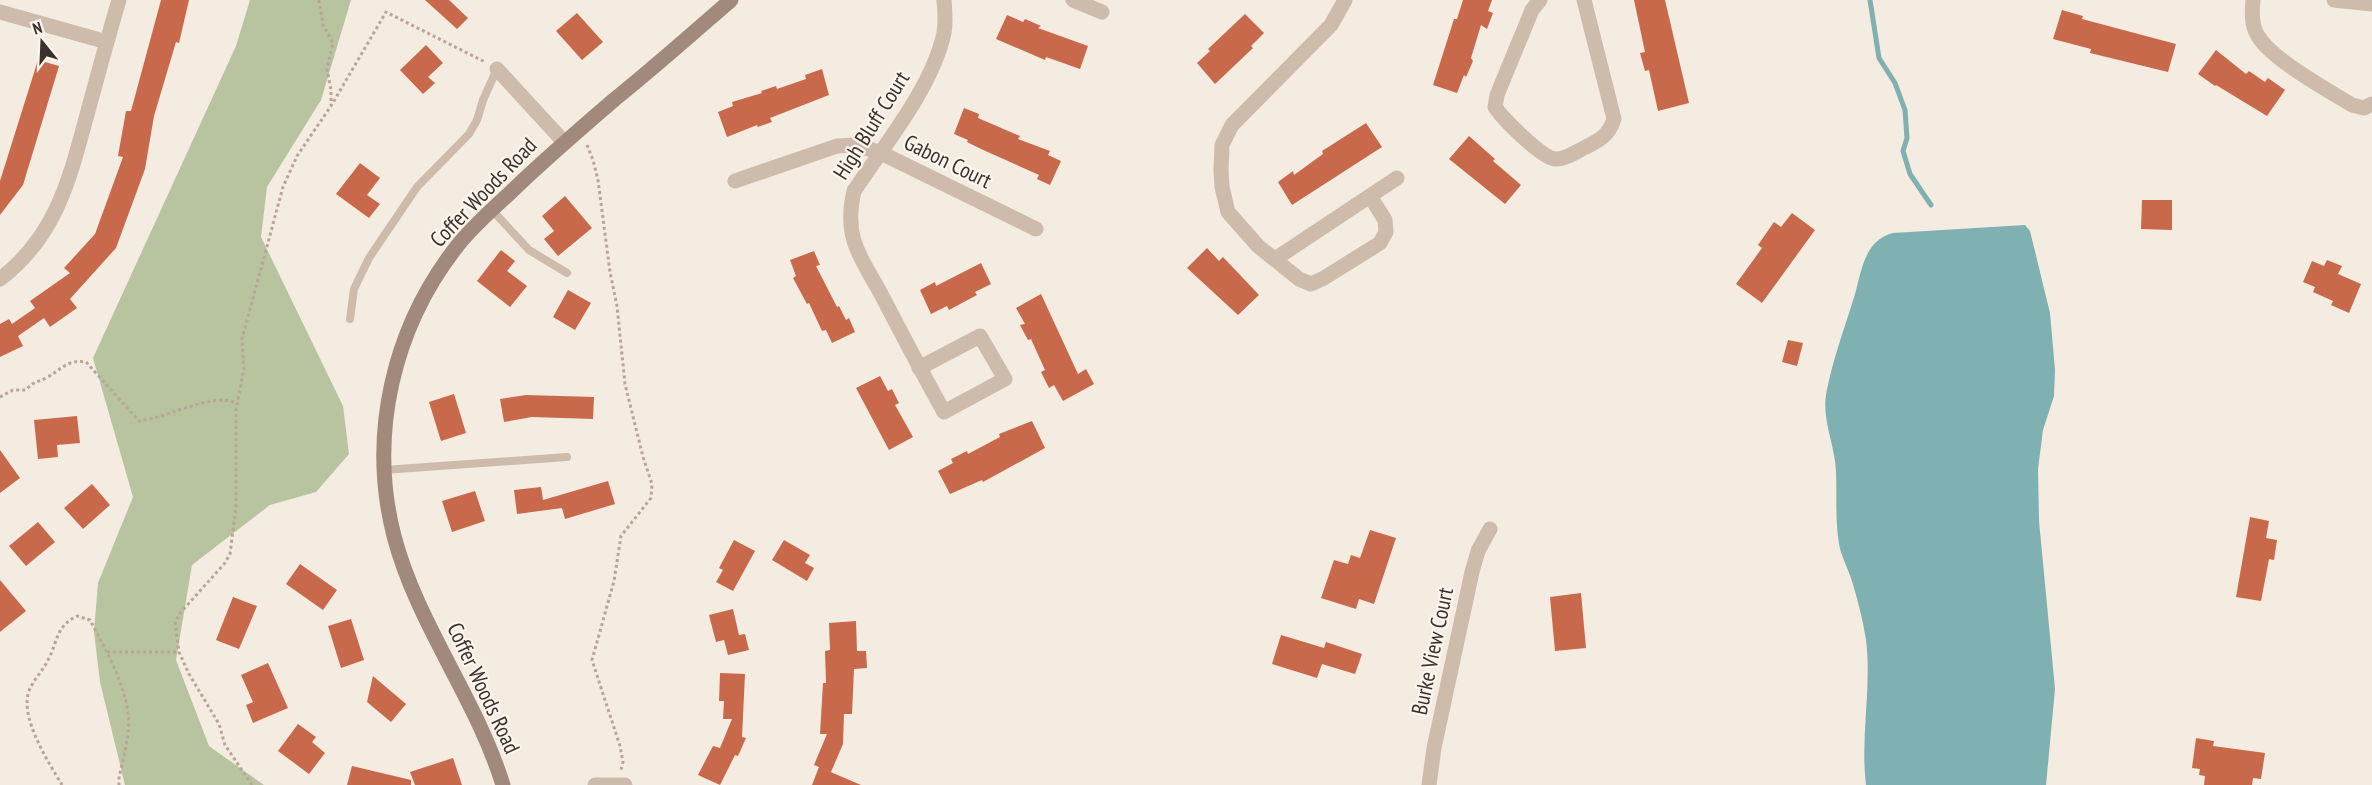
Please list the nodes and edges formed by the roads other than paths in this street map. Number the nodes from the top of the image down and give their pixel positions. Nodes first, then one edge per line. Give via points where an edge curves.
1 (119, 0) edge
2 (731, 0) edge
3 (944, 0) edge
4 (1073, 0) edge
5 (1345, 0) edge
6 (1540, 0) edge
7 (1584, 0) edge
8 (2253, 0) edge
9 (2334, 0) edge
10 (2372, 4) edge
11 (0, 12) edge
12 (1102, 12) dead end
13 (106, 42) junction
14 (497, 69) joint
15 (2372, 104) edge
16 (564, 142) junction
17 (879, 152) junction
18 (1397, 178) dead end
19 (735, 181) dead end
20 (1370, 196) junction
21 (492, 210) junction
22 (1036, 229) dead end
23 (1275, 259) junction
24 (567, 273) dead end
25 (0, 279) edge
26 (350, 319) dead end
27 (919, 369) junction
28 (567, 457) dead end
29 (384, 470) junction
30 (1490, 529) dead end
31 (502, 785) edge
32 (594, 785) edge
33 (625, 785) edge
34 (1430, 785) edge

1 - 13 street
2 - 16 street, Coffer Woods Road
3 - 17 street, High Bluff Court via 945,31 924,87
4 - 12 street
5 - 23 street via 1331,25 1247,108 1222,145 1222,187 1228,212 1257,246
6 - 7 street via 1532,10 1497,95 1496,108 1555,159 1602,139 1614,119
8 - 15 street via 2251,17 2267,50 2352,105 2364,108
9 - 10 street
11 - 13 street
13 - 25 street via 62,199 44,232
14 - 16 street
14 - 26 lane via 469,134 417,187 369,258 354,289
16 - 21 street, Coffer Woods Road
17 - 19 street, Gabon Court via 855,145 837,146
17 - 22 street, Gabon Court
17 - 27 street, High Bluff Court via 854,191 850,205 854,242
18 - 20 street
20 - 23 street
20 - 23 street via 1385,220 1386,232 1380,243 1311,284
21 - 24 lane via 530,250
21 - 29 street, Coffer Woods Road via 445,262 408,332 387,403
27 - 27 street, High Bluff Court via 944,412 1005,379 980,336
28 - 29 lane
29 - 31 street, Coffer Woods Road via 388,508 404,566 490,750
30 - 34 street, Burke View Court via 1472,572 1434,748
32 - 33 street

